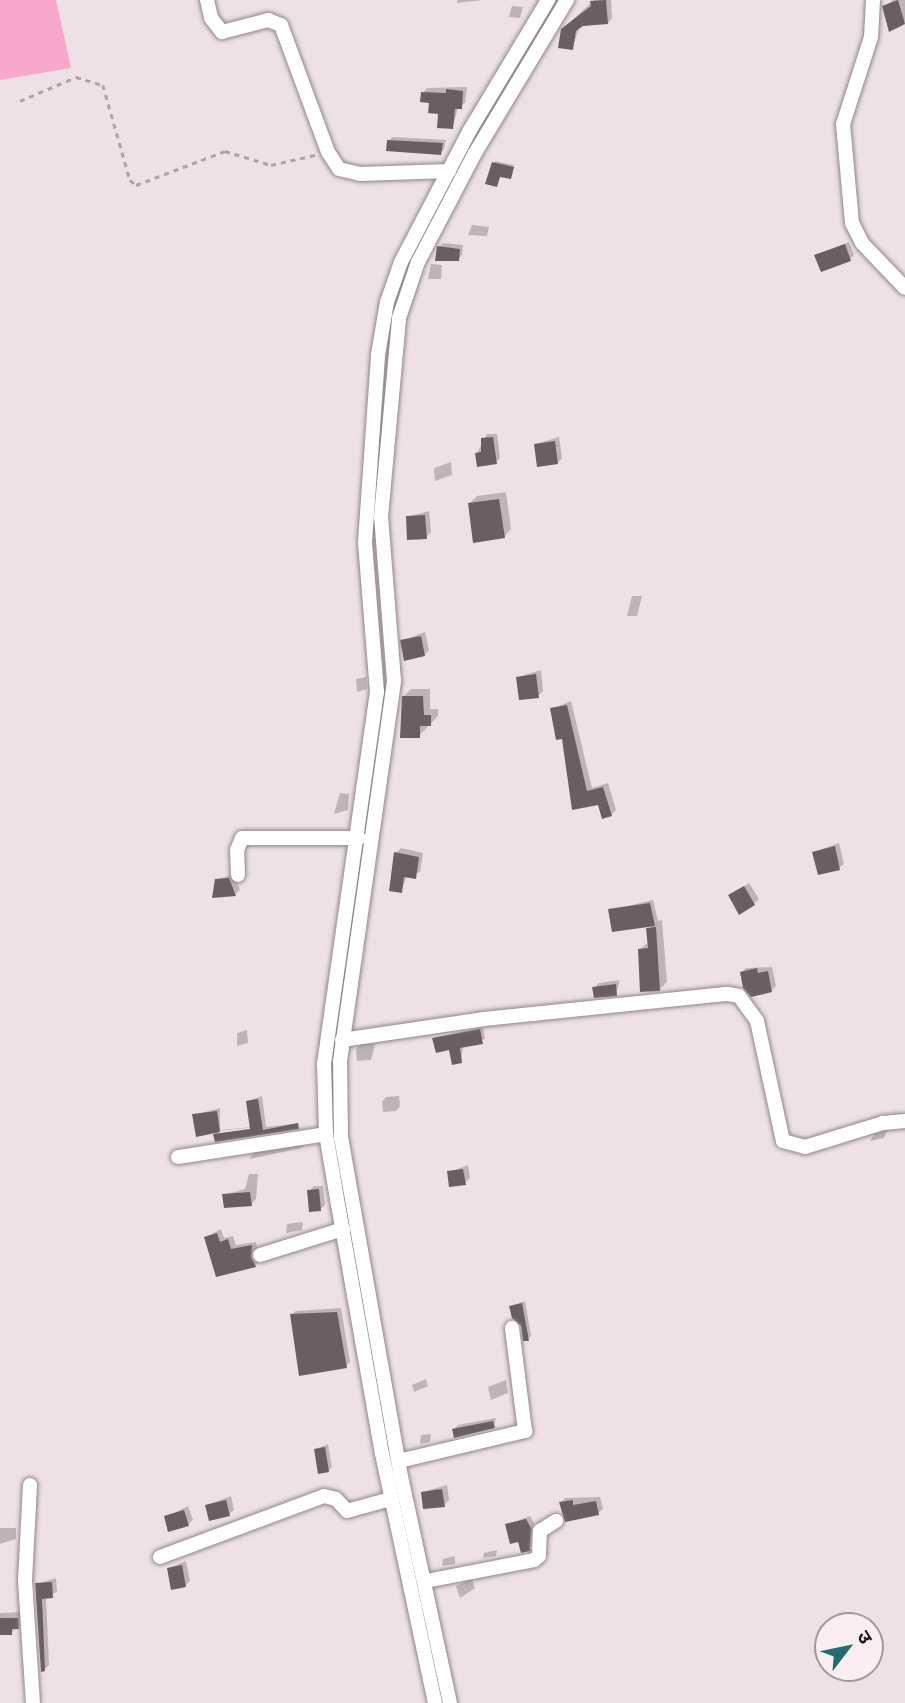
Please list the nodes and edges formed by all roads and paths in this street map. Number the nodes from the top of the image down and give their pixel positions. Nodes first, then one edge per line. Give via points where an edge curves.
1 (207, 0) edge
2 (548, 0) edge
3 (567, 0) edge
4 (873, 0) edge
5 (20, 101) dead end
6 (328, 152) junction
7 (449, 171) junction
8 (905, 288) edge
9 (359, 838) junction
10 (238, 875) dead end
11 (342, 1040) junction
12 (905, 1121) edge
13 (326, 1134) junction
14 (178, 1157) dead end
15 (343, 1229) junction
16 (260, 1255) dead end
17 (512, 1328) dead end
18 (399, 1461) junction
19 (30, 1485) dead end
20 (391, 1499) junction
21 (556, 1521) dead end
22 (160, 1557) dead end
23 (426, 1581) junction
24 (33, 1703) edge
25 (435, 1703) edge
26 (450, 1703) edge

1 - 6 street via 211,18 222,32 268,20 281,25
2 - 7 street
3 - 11 street via 475,153 418,261 399,318 381,517 394,681
4 - 8 street via 871,37 843,124 852,223 862,243
5 - 6 path via 76,77 103,85 127,172 136,185 225,150 271,165
6 - 7 street via 340,169 350,173
7 - 9 street via 392,284 378,355 365,566 377,692
9 - 10 street via 242,838 237,850
9 - 13 street via 328,1020 322,1093
11 - 12 street via 484,1019 728,994 739,996 757,1021 783,1140 805,1147 883,1123
11 - 18 street via 341,1138
13 - 14 street
13 - 15 street
15 - 16 street
15 - 20 street
17 - 18 street via 526,1431
18 - 23 street
19 - 24 street via 25,1580
20 - 22 street via 347,1511 336,1499 324,1496
20 - 25 street
21 - 23 street via 540,1531 534,1560
23 - 26 street

